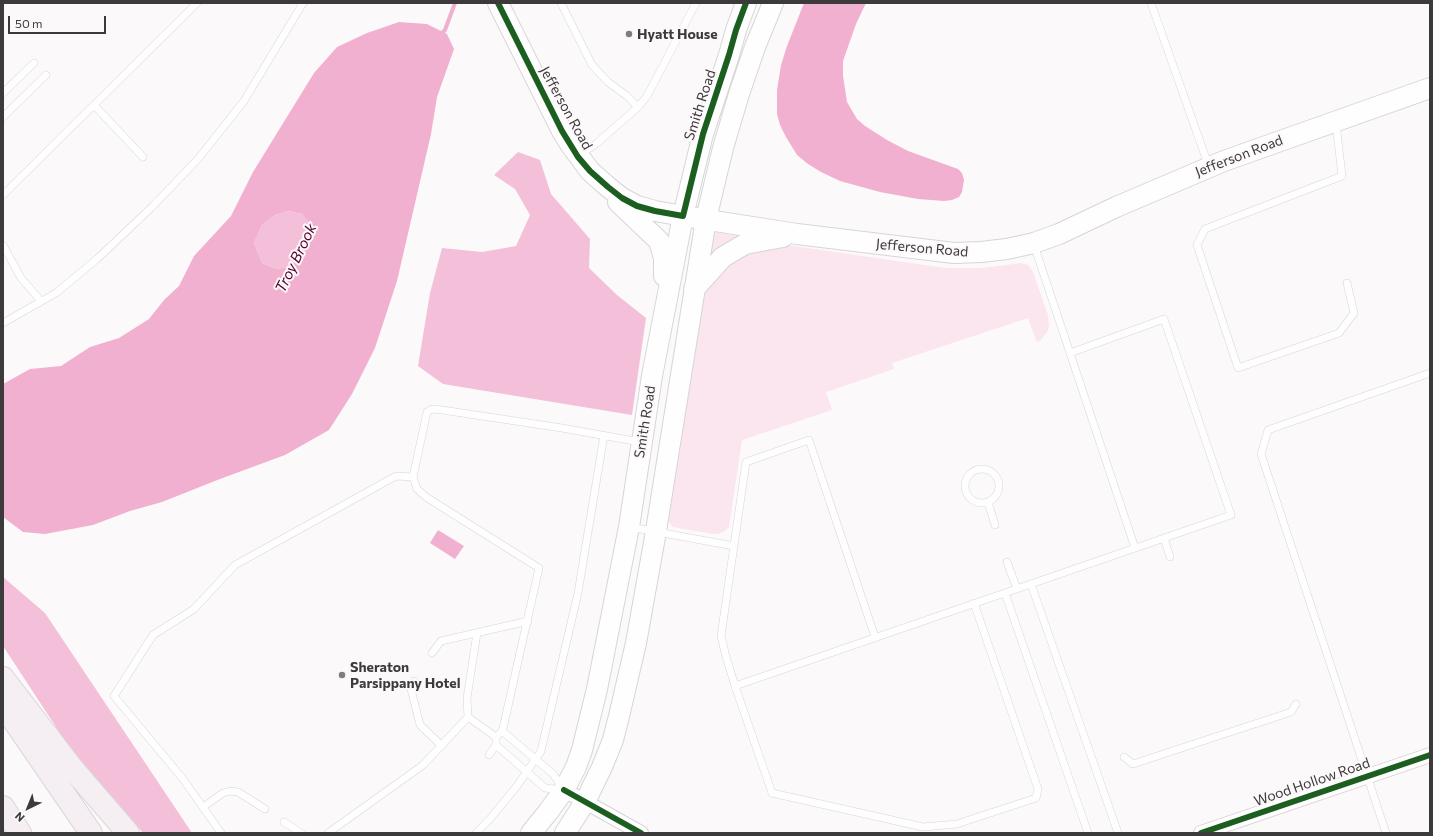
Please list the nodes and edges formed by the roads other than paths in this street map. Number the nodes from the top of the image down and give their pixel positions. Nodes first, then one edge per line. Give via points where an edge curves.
1 (197, 3) edge
2 (303, 3) edge
3 (498, 3) edge
4 (562, 3) edge
5 (696, 3) edge
6 (746, 3) edge
7 (773, 3) edge
8 (1150, 3) edge
9 (34, 63) dead end
10 (46, 75) dead end
11 (1430, 88) edge
12 (3, 93) edge
13 (94, 105) junction
14 (638, 107) junction
15 (3, 117) edge
16 (1335, 121) junction
17 (143, 156) dead end
18 (584, 164) junction
19 (1209, 167) junction
20 (3, 195) edge
21 (682, 216) junction
22 (706, 219) junction
23 (797, 234) junction
24 (1034, 243) junction
25 (3, 245) edge
26 (1347, 283) dead end
27 (694, 289) junction
28 (41, 301) junction
29 (665, 307) junction
30 (3, 324) edge
31 (1070, 353) junction
32 (1430, 373) edge
33 (604, 435) junction
34 (642, 442) junction
35 (413, 477) junction
36 (988, 502) junction
37 (995, 525) dead end
38 (629, 527) junction
39 (656, 532) junction
40 (1164, 538) junction
41 (734, 546) junction
42 (1135, 548) junction
43 (1170, 557) dead end
44 (1007, 562) dead end
45 (1031, 584) junction
46 (1017, 588) junction
47 (1005, 593) junction
48 (974, 603) junction
49 (528, 621) junction
50 (477, 633) junction
51 (875, 637) junction
52 (432, 653) dead end
53 (3, 678) edge
54 (414, 681) dead end
55 (735, 686) junction
56 (1296, 704) dead end
57 (3, 705) edge
58 (468, 717) junction
59 (502, 731) junction
60 (496, 737) junction
61 (496, 745) junction
62 (442, 746) junction
63 (1430, 754) edge
64 (489, 755) dead end
65 (1124, 757) dead end
66 (536, 760) junction
67 (526, 772) junction
68 (1366, 776) junction
69 (564, 790) junction
70 (585, 802) junction
71 (3, 807) edge
72 (203, 807) junction
73 (265, 809) dead end
74 (284, 822) dead end
75 (20, 833) edge
76 (92, 833) edge
77 (128, 833) edge
78 (221, 833) edge
79 (301, 833) edge
80 (328, 833) edge
81 (476, 833) edge
82 (531, 833) edge
83 (565, 833) edge
84 (641, 833) edge
85 (1088, 833) edge
86 (1118, 833) edge
87 (1201, 833) edge
88 (1386, 833) edge

1 - 13 lane
2 - 28 lane via 244,101 198,159 97,259 56,293
3 - 18 main road, Jefferson Road via 562,131
4 - 14 lane via 592,65
5 - 14 lane via 648,96
6 - 21 main road, Smith Road via 703,134
7 - 22 main road, Smith Road via 739,94
8 - 19 lane
9 - 12 lane
10 - 15 lane
11 - 16 main road, Jefferson Road
13 - 17 lane
13 - 20 lane
14 - 18 lane via 597,143
16 - 19 main road, Jefferson Road
16 - 26 lane via 1342,176 1205,229 1198,245 1238,368 1339,333 1354,313
18 - 21 main road, Jefferson Road via 608,187 637,206
18 - 29 main road via 600,186 659,241 664,258
19 - 24 main road, Jefferson Road
21 - 22 main road, Jefferson Road
21 - 29 main road, Smith Road
22 - 23 main road, Jefferson Road
22 - 27 main road, Smith Road
23 - 24 main road, Jefferson Road via 954,253 1001,250
23 - 27 main road via 745,244 723,256
24 - 31 lane
25 - 28 lane via 21,278
27 - 39 main road, Smith Road
28 - 30 lane
29 - 34 main road, Smith Road
31 - 40 lane via 1164,319 1231,515
31 - 42 lane
32 - 68 lane via 1268,430 1261,454
33 - 34 lane
33 - 35 lane via 432,409 427,412
33 - 66 lane via 578,593 541,751
34 - 38 main road, Smith Road
35 - 49 lane via 417,489 426,497 539,568
35 - 72 lane via 396,476 235,565 194,609 154,635 114,696
36 - 36 lane via 976,502 967,496 964,484 973,470 984,468 998,478 997,495
36 - 37 lane
38 - 39 lane
38 - 69 main road, Smith Road via 597,690 582,750
39 - 41 lane
39 - 70 main road, Smith Road via 636,643 614,733 602,767
40 - 42 lane
40 - 43 lane
41 - 51 lane via 746,462 809,440
41 - 55 lane via 721,636
42 - 45 lane
44 - 46 lane
45 - 46 lane
45 - 86 lane
46 - 47 lane
47 - 48 lane
47 - 85 lane
48 - 51 lane
48 - 55 lane via 1038,789 1036,798 972,820 947,826 923,827 772,793
49 - 50 lane
49 - 59 lane
50 - 52 lane via 441,641
50 - 58 lane via 466,698
51 - 55 lane
53 - 77 highway via 72,768
54 - 62 lane via 411,689 420,725
56 - 65 lane via 1291,712 1133,764
57 - 76 highway
58 - 60 lane
58 - 62 lane
59 - 60 lane
59 - 66 lane
60 - 61 lane
61 - 64 lane
61 - 67 lane
62 - 80 lane via 423,765
63 - 68 street, Wood Hollow Road
66 - 67 lane
66 - 69 lane via 553,774
67 - 69 lane via 545,788
67 - 81 lane
68 - 87 street, Wood Hollow Road
68 - 88 lane
69 - 70 street
69 - 82 main road, Smith Road
70 - 83 main road, Smith Road
70 - 84 street
71 - 75 highway
72 - 73 lane via 230,791 238,792
72 - 78 lane
74 - 79 lane

